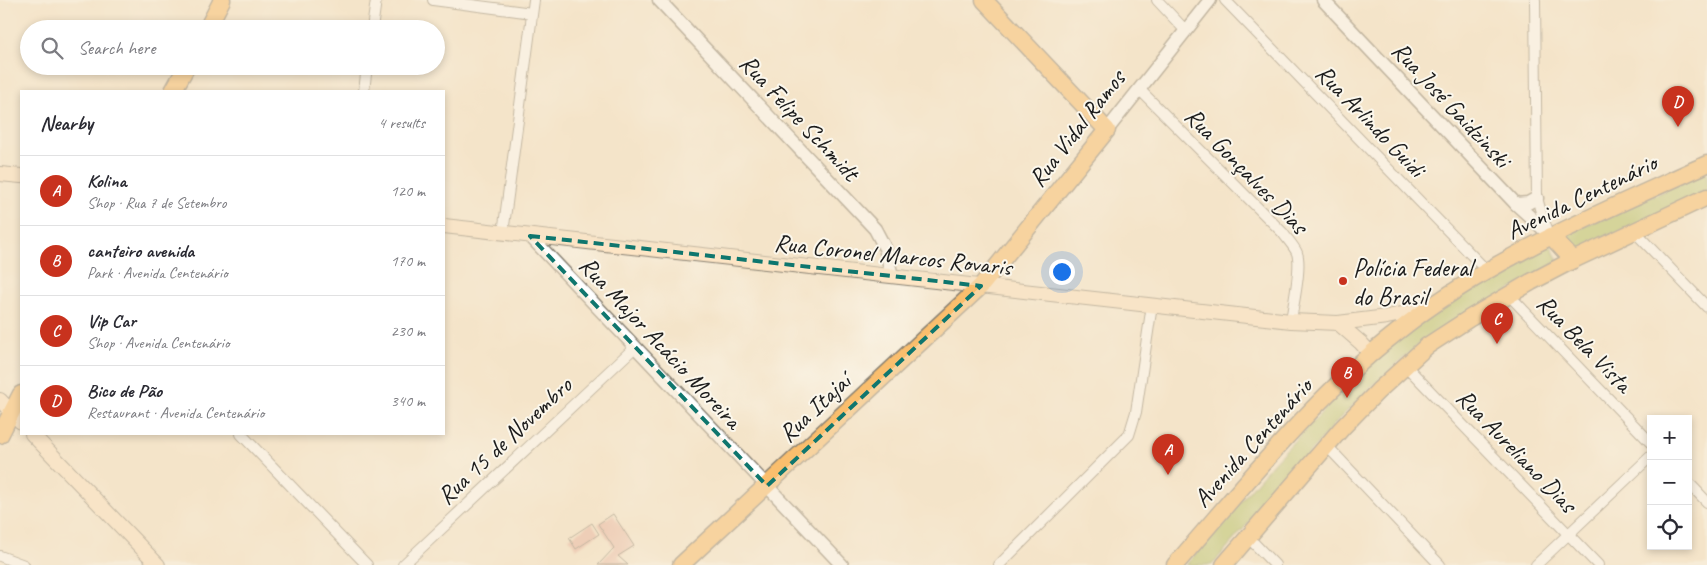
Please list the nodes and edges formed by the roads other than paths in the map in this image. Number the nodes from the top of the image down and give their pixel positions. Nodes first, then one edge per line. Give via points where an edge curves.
1 (222, 0) edge
2 (376, 0) edge
3 (433, 0) edge
4 (534, 0) edge
5 (659, 0) edge
6 (984, 0) edge
7 (1157, 0) edge
8 (1210, 0) edge
9 (1224, 0) edge
10 (1323, 0) edge
11 (1535, 0) edge
12 (532, 13) junction
13 (212, 20) edge
14 (373, 20) edge
15 (1186, 30) junction
16 (182, 75) edge
17 (366, 75) edge
18 (1139, 89) junction
19 (175, 90) edge
20 (364, 90) edge
21 (1107, 130) junction
22 (1707, 164) edge
23 (0, 174) edge
24 (20, 176) edge
25 (1707, 197) edge
26 (1537, 198) junction
27 (1516, 204) junction
28 (445, 226) edge
29 (1634, 231) junction
30 (504, 233) junction
31 (530, 236) junction
32 (1551, 236) junction
33 (1573, 260) junction
34 (1486, 270) junction
35 (892, 276) junction
36 (981, 286) junction
37 (1508, 294) junction
38 (1152, 305) junction
39 (1707, 307) edge
40 (1427, 309) junction
41 (1291, 321) junction
42 (1338, 323) junction
43 (635, 347) junction
44 (1371, 354) junction
45 (1405, 365) junction
46 (0, 400) edge
47 (20, 400) edge
48 (17, 418) edge
49 (0, 435) edge
50 (33, 435) edge
51 (242, 435) edge
52 (1647, 439) edge
53 (1327, 446) junction
54 (1647, 460) edge
55 (767, 486) junction
56 (1692, 486) edge
57 (1707, 502) edge
58 (1568, 534) junction
59 (1248, 538) junction
60 (0, 556) edge
61 (24, 565) edge
62 (158, 565) edge
63 (367, 565) edge
64 (403, 565) edge
65 (681, 565) edge
66 (842, 565) edge
67 (999, 565) edge
68 (1175, 565) edge
69 (1224, 565) edge
70 (1275, 565) edge
71 (1440, 565) edge
72 (1536, 565) edge
73 (1598, 565) edge

1 - 13 main road
2 - 14 street
3 - 12 street
4 - 12 street
5 - 35 street, Rua Felipe Schmidt via 875,229 885,248
6 - 21 main road
7 - 15 street
8 - 15 street, Rua Vidal Ramos
9 - 34 street, Rua Arlindo Guidi
10 - 27 street, Rua José Gaidzinski
11 - 26 street
12 - 30 street
15 - 18 street, Rua Vidal Ramos
16 - 19 main road
17 - 20 street
18 - 21 street, Rua Vidal Ramos
18 - 41 street, Rua Gonçalves Dias via 1283,233 1297,253
21 - 36 main road, Rua Vidal Ramos
22 - 32 main road, Avenida Centenário
23 - 24 main road
25 - 29 main road
26 - 27 street
26 - 32 street
27 - 32 street, Rua José Gaidzinski
28 - 30 main road, Rua Coronel Marcos Rovaris
29 - 33 main road
29 - 39 street
30 - 31 main road, Rua Coronel Marcos Rovaris
31 - 35 main road, Rua Coronel Marcos Rovaris
31 - 43 street, Rua Major Acácio Moreira
32 - 33 main road
32 - 34 main road, Avenida Centenário
33 - 37 main road
34 - 40 main road, Avenida Centenário
35 - 36 main road, Rua Coronel Marcos Rovaris
36 - 38 main road, Rua Coronel Marcos Rovaris
36 - 55 main road, Rua Itajaí
37 - 45 main road via 1428,346
37 - 52 street, Rua Bela Vista
38 - 41 main road, Rua Coronel Marcos Rovaris
38 - 67 street via 1136,412 1129,436
40 - 42 main road, Rua Coronel Marcos Rovaris
40 - 44 main road, Avenida Centenário
41 - 42 main road, Rua Coronel Marcos Rovaris
42 - 44 main road
43 - 55 street, Rua Major Acácio Moreira
43 - 64 street, Rua 15 de Novembro
44 - 68 main road, Avenida Centenário via 1294,430
45 - 53 main road
45 - 58 street, Rua Aureliano Dias
46 - 48 main road
47 - 48 main road
48 - 49 main road
50 - 62 main road
51 - 63 street
53 - 59 main road
53 - 71 street
54 - 58 street
55 - 65 main road, Rua Itajaí
55 - 66 street, Rua Major Acácio Moreira
56 - 57 street
58 - 72 street
58 - 73 street, Rua Aureliano Dias
59 - 69 main road
59 - 70 street
60 - 61 street

